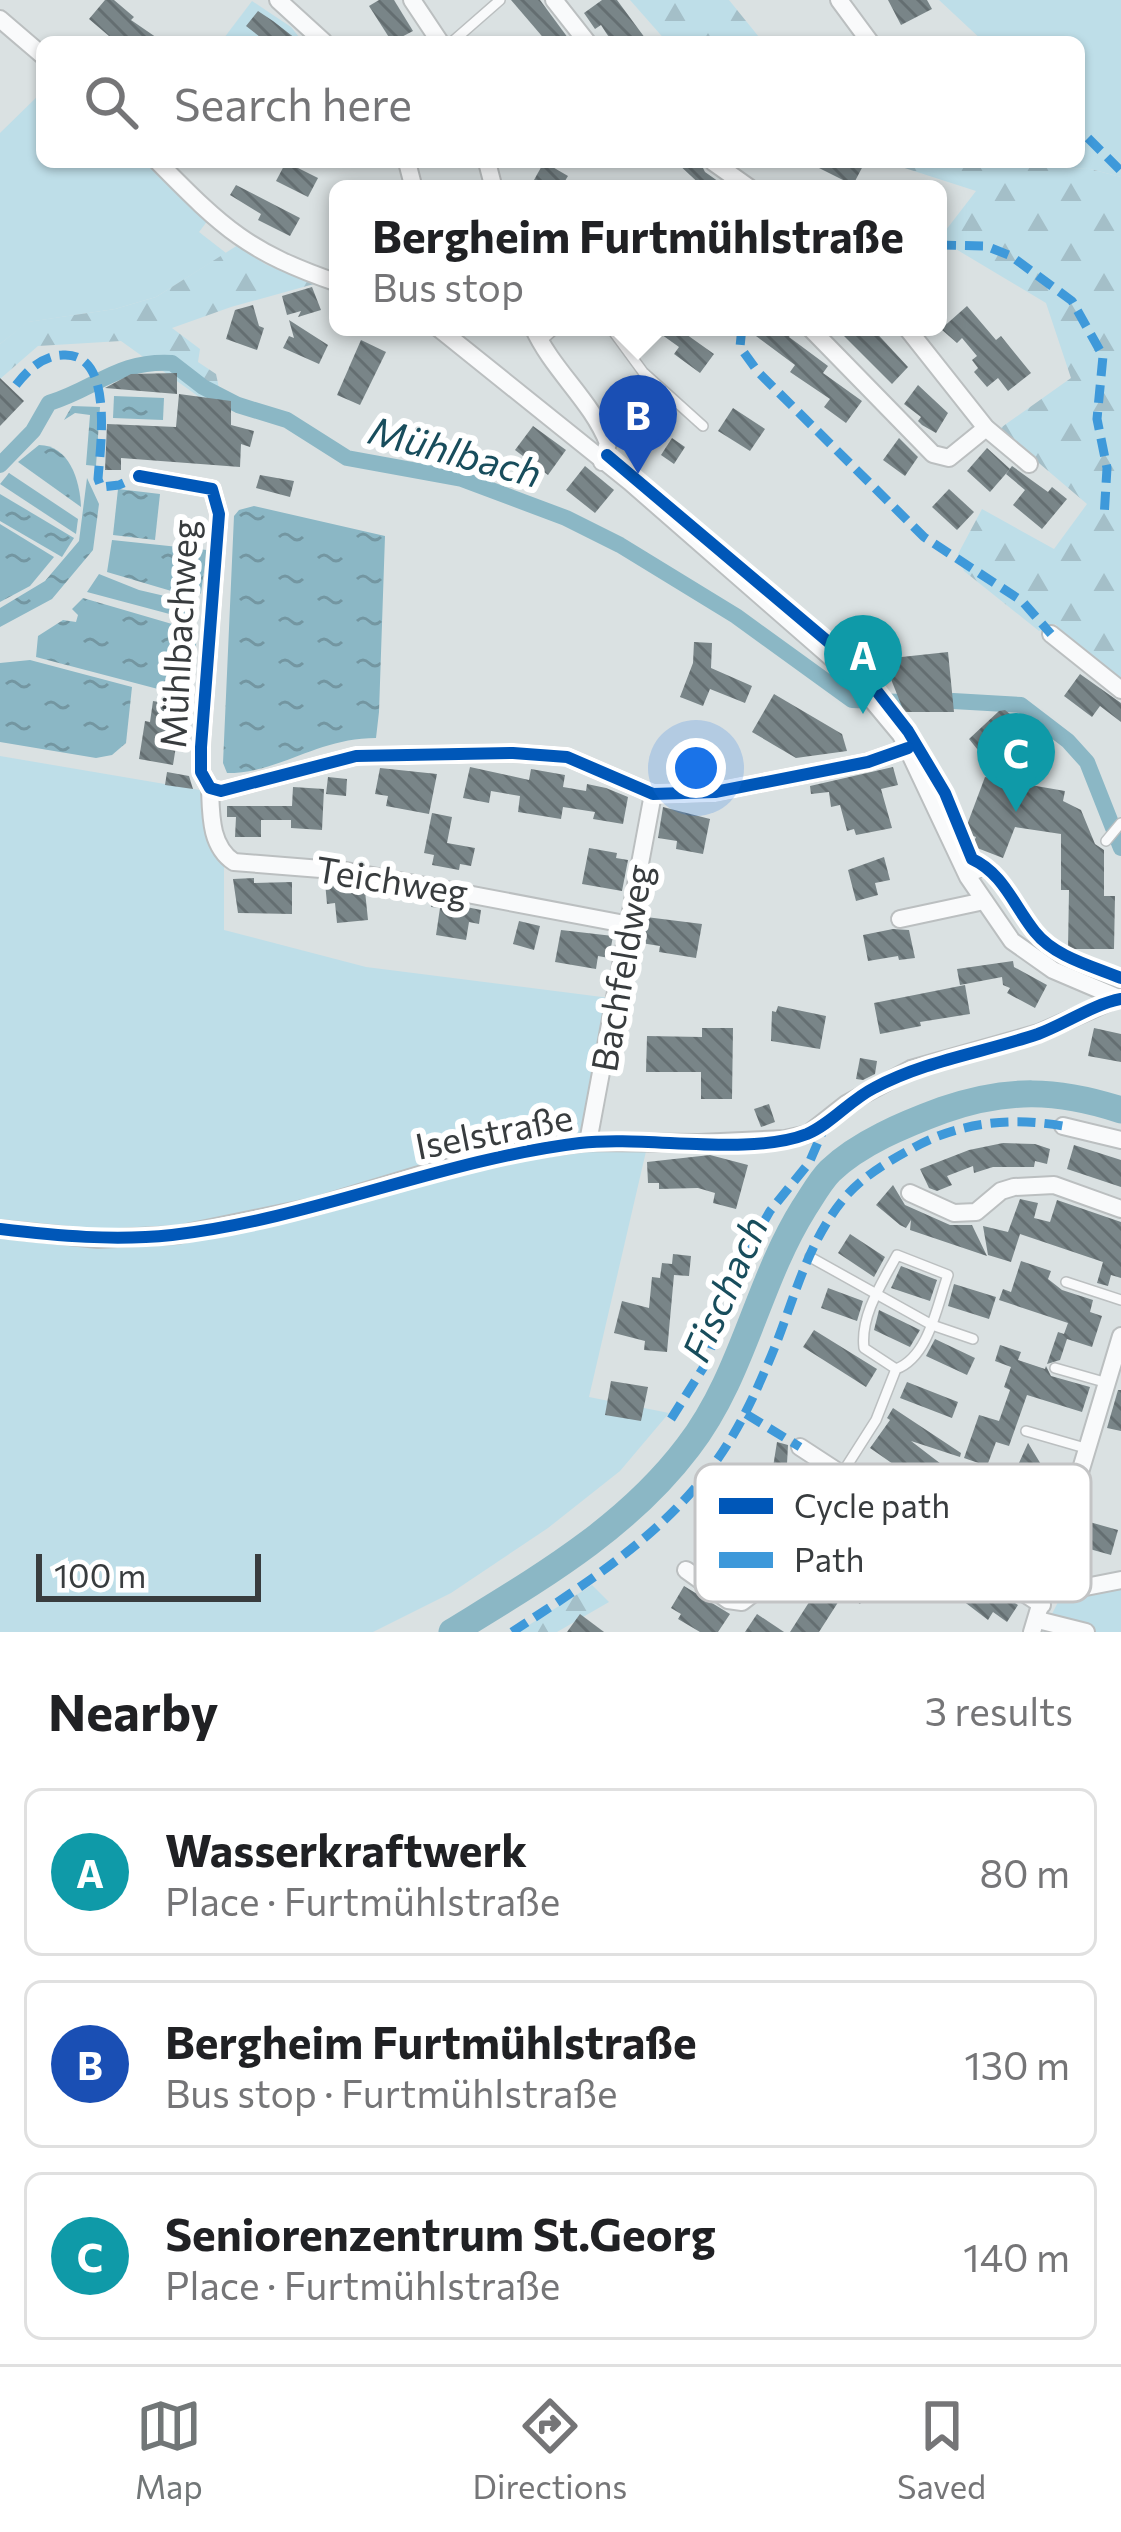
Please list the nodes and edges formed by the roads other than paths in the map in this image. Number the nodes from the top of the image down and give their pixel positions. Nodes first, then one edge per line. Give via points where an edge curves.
1 (278, 0) edge
2 (412, 0) edge
3 (500, 0) edge
4 (554, 0) edge
5 (839, 0) edge
6 (0, 19) edge
7 (317, 36) edge
8 (436, 36) edge
9 (459, 36) edge
10 (582, 36) edge
11 (866, 36) edge
12 (36, 50) edge
13 (164, 168) edge
14 (329, 280) edge
15 (448, 336) edge
16 (537, 336) edge
17 (617, 336) edge
18 (818, 336) edge
19 (913, 336) edge
20 (704, 425) dead end
21 (986, 428) junction
22 (602, 462) junction
23 (1029, 464) dead end
24 (139, 476) dead end
25 (1051, 634) dead end
26 (1121, 690) edge
27 (908, 748) junction
28 (210, 788) junction
29 (653, 794) junction
30 (1121, 823) edge
31 (1106, 842) dead end
32 (992, 868) dead end
33 (968, 877) junction
34 (984, 901) junction
35 (900, 919) dead end
36 (630, 925) junction
37 (1119, 999) edge
38 (1063, 1126) dead end
39 (1121, 1140) edge
40 (588, 1142) junction
41 (910, 1193) dead end
42 (1121, 1209) edge
43 (0, 1229) edge
44 (810, 1257) dead end
45 (1066, 1282) dead end
46 (874, 1296) junction
47 (1121, 1300) edge
48 (932, 1325) junction
49 (1121, 1336) edge
50 (973, 1339) dead end
51 (1055, 1368) dead end
52 (896, 1369) junction
53 (1104, 1382) junction
54 (1026, 1431) dead end
55 (800, 1447) dead end
56 (1085, 1448) junction
57 (825, 1464) edge
58 (847, 1464) edge
59 (1081, 1464) edge
60 (686, 1570) dead end
61 (695, 1576) edge
62 (1121, 1580) edge
63 (1091, 1586) edge
64 (1039, 1612) edge
65 (1086, 1632) edge

1 - 7 street
2 - 8 street
3 - 9 lane
4 - 10 street
5 - 11 street
6 - 12 street
13 - 14 street via 263,255
15 - 22 street
16 - 22 street via 603,431
17 - 20 lane
18 - 21 street via 933,454 950,458
19 - 21 street
21 - 23 street
22 - 27 street via 872,696
24 - 28 street, Mühlbachweg via 212,488 219,514 201,747
25 - 26 street
27 - 29 street, Mühlbachweg via 774,782
27 - 33 street
28 - 29 street, Mühlbachweg via 356,756 513,753 567,757
28 - 36 street, Teichweg via 217,843 234,862 359,873
29 - 36 street, Bachfeldweg
30 - 31 lane
32 - 33 lane
33 - 34 street
34 - 35 street
34 - 37 street via 1012,940 1052,970
36 - 40 street, Bachfeldweg
37 - 40 street, Iselstraße via 1039,1034 911,1069 808,1134 729,1143
38 - 39 street
40 - 43 street, Iselstraße via 476,1160 313,1207 177,1234 98,1239
41 - 42 street via 954,1214 976,1212 1014,1187 1054,1185
44 - 46 lane
45 - 47 lane
46 - 48 lane
46 - 48 lane via 897,1256 948,1275
46 - 52 lane via 864,1348
48 - 50 lane
48 - 52 lane via 914,1358
49 - 53 street
51 - 53 lane
52 - 58 lane
53 - 56 street
54 - 56 lane
55 - 57 street
56 - 59 street
60 - 61 street
62 - 63 street
64 - 65 street

